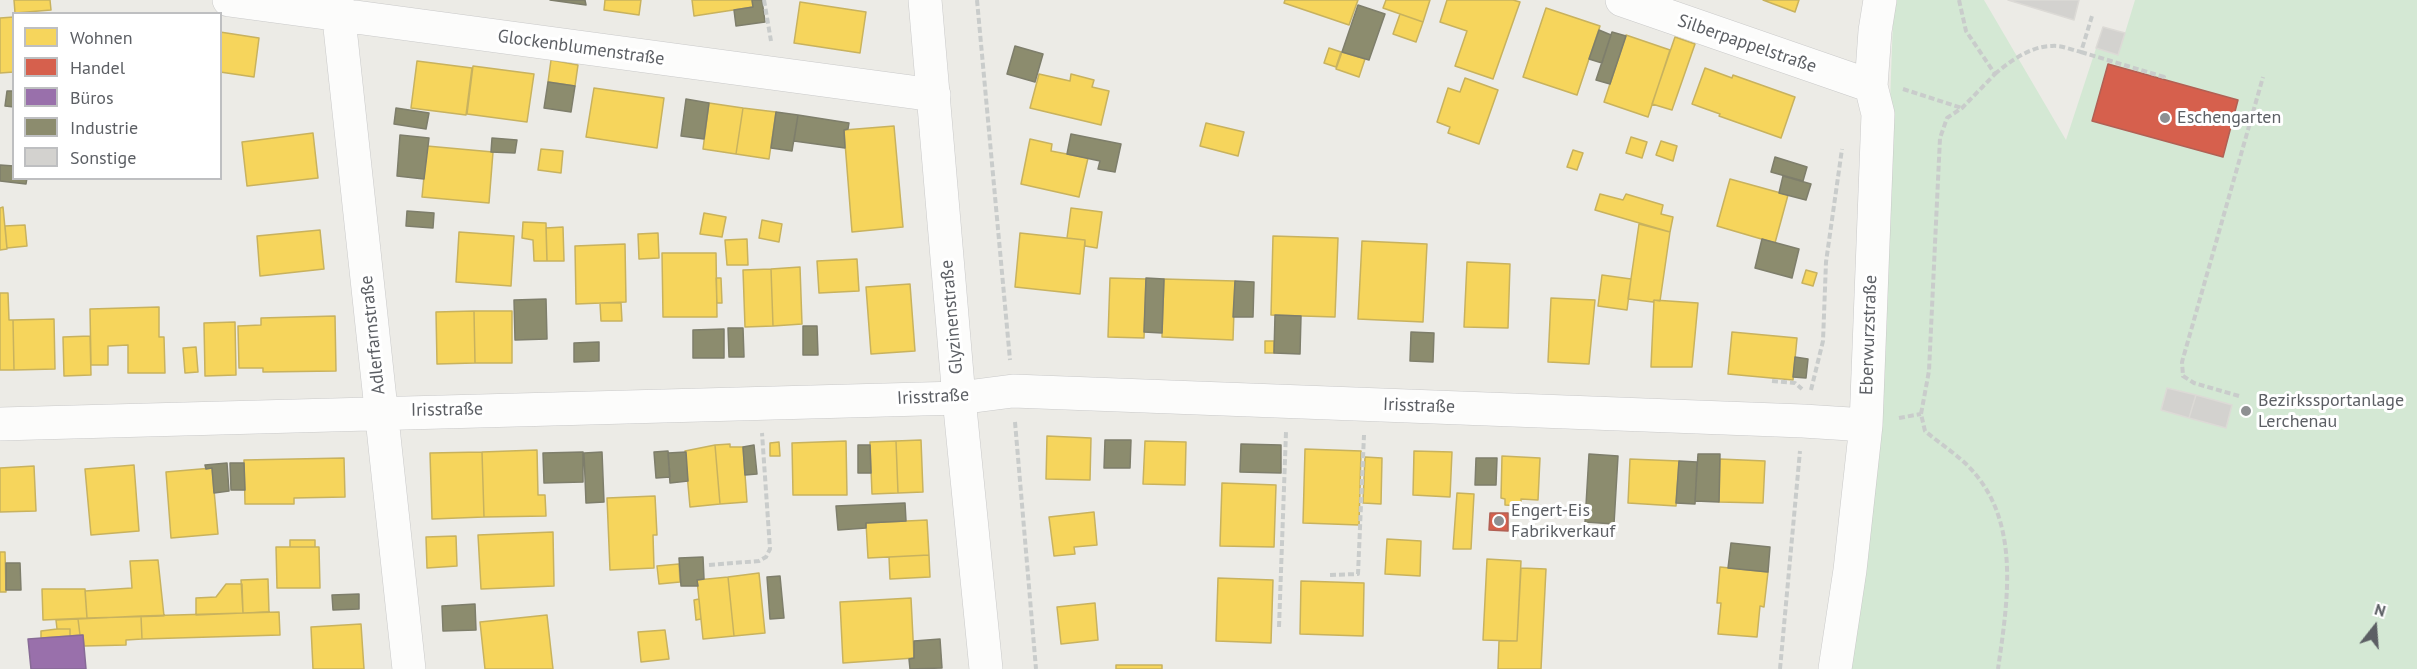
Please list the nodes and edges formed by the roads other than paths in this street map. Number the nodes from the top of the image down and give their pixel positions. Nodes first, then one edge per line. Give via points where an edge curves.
1 (229, 0) edge
2 (925, 0) edge
3 (1622, 0) edge
4 (1880, 0) edge
5 (338, 8) edge
6 (1871, 86) junction
7 (934, 95) junction
8 (959, 398) junction
9 (381, 412) junction
10 (0, 424) edge
11 (1866, 425) junction
12 (409, 669) edge
13 (986, 669) edge
14 (1835, 669) edge

1 - 5 street, Glockenblumenstraße
2 - 7 street, Glyzinenstraße
3 - 6 street, Silberpappelstraße
4 - 6 street, Eberwurzstraße
5 - 7 street, Glockenblumenstraße
5 - 9 street, Adlerfarnstraße
6 - 11 street, Eberwurzstraße via 1878,114
7 - 8 street, Glyzinenstraße
8 - 9 street, Irisstraße
8 - 11 street, Irisstraße via 1013,391
8 - 13 street, Glyzinenstraße
9 - 10 street, Irisstraße
9 - 12 street, Adlerfarnstraße
11 - 14 street, Eberwurzstraße

